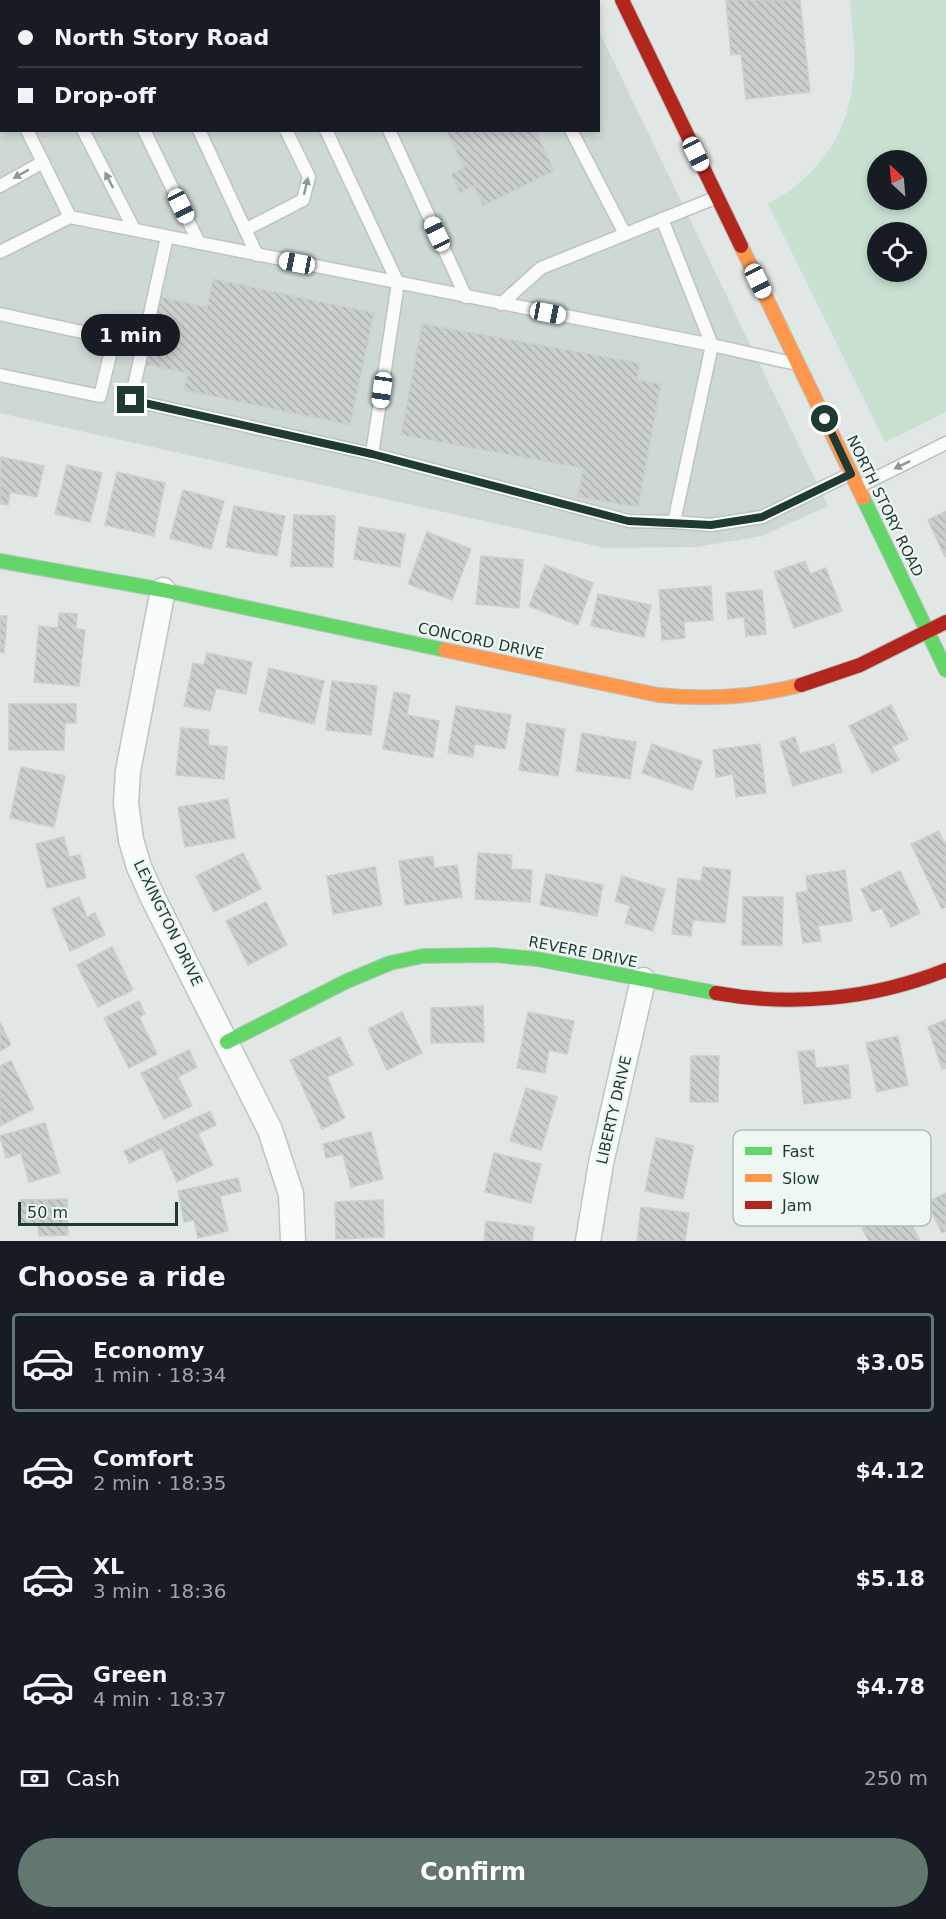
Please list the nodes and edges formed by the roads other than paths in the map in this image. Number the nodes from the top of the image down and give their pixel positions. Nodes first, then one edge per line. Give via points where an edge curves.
1 (622, 0) edge
2 (28, 132) edge
3 (84, 132) edge
4 (145, 132) edge
5 (200, 132) edge
6 (287, 132) edge
7 (327, 132) edge
8 (390, 132) edge
9 (574, 136) edge
10 (43, 162) junction
11 (0, 186) edge
12 (717, 197) junction
13 (70, 217) junction
14 (662, 219) junction
15 (134, 229) junction
16 (245, 230) junction
17 (625, 234) junction
18 (167, 237) junction
19 (199, 243) junction
20 (0, 252) edge
21 (257, 255) junction
22 (398, 283) junction
23 (466, 297) junction
24 (501, 304) junction
25 (0, 314) edge
26 (712, 345) junction
27 (798, 365) junction
28 (0, 375) edge
29 (946, 443) edge
30 (372, 454) junction
31 (851, 474) junction
32 (858, 487) junction
33 (674, 522) junction
34 (0, 561) edge
35 (163, 590) junction
36 (946, 622) edge
37 (927, 631) junction
38 (946, 670) edge
39 (946, 970) edge
40 (643, 981) junction
41 (227, 1042) junction
42 (293, 1241) edge
43 (588, 1241) edge

1 - 12 street, NORTH STORY ROAD
2 - 10 lane
15 -> 3 lane
4 - 19 lane
5 - 16 lane
16 -> 6 lane via 303,200 309,177
7 - 22 lane
8 - 23 lane
9 - 17 lane
10 -> 11 lane
10 - 13 lane
12 - 14 lane
12 - 27 street, NORTH STORY ROAD
13 - 15 lane
13 - 20 lane
14 - 17 lane
14 - 26 lane
15 - 18 lane
16 - 21 lane
17 - 24 lane via 541,268
18 - 19 lane
18 - 30 lane via 131,400
19 - 21 lane
21 - 22 lane
22 - 23 lane
22 - 30 lane
23 - 24 lane
24 - 26 lane
25 - 28 lane via 114,339 100,396
26 - 27 lane
26 - 33 lane
27 - 31 street, NORTH STORY ROAD
29 -> 32 lane
30 - 33 lane via 628,521
31 - 32 street, NORTH STORY ROAD
31 - 33 lane via 762,517 711,525
32 - 37 street, NORTH STORY ROAD
34 - 35 street, CONCORD DRIVE
35 - 37 street, CONCORD DRIVE via 680,698 710,699 778,690 824,678
35 - 41 street, LEXINGTON DRIVE via 128,771 126,803 131,840 153,898
36 - 37 street, CONCORD DRIVE
37 - 38 street, NORTH STORY ROAD
39 - 40 street, REVERE DRIVE via 884,989 805,1000 732,996
40 - 41 street, REVERE DRIVE via 537,959 423,956 390,963 347,981
40 - 43 street, LIBERTY DRIVE via 601,1163
41 - 42 street, LEXINGTON DRIVE via 281,1157 291,1194

